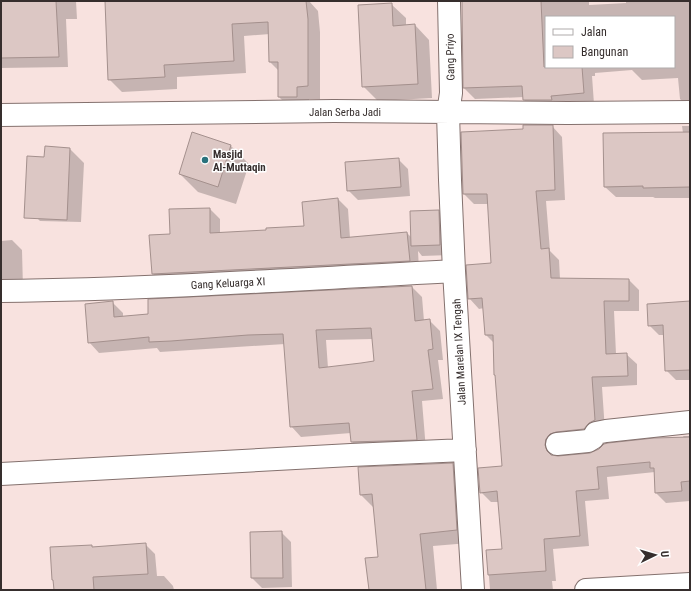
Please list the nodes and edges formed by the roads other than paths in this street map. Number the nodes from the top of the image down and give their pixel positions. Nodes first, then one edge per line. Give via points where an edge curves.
1 (449, 1) edge
2 (690, 112) edge
3 (448, 113) junction
4 (1, 114) edge
5 (454, 271) junction
6 (1, 291) edge
7 (690, 422) edge
8 (557, 444) dead end
9 (465, 450) junction
10 (1, 474) edge
11 (690, 584) edge
12 (473, 590) edge
13 (586, 590) edge

1 - 3 street, Gang Priyo via 451,93
2 - 3 street, Jalan Serba Jadi
3 - 4 street, Jalan Serba Jadi via 334,111
3 - 5 street, Jalan Marelan IX Tengah
5 - 6 street, Gang Keluarga XI via 240,283
5 - 9 street, Jalan Marelan IX Tengah
7 - 8 street via 606,431 596,433 588,441
9 - 10 street
9 - 12 street, Jalan Marelan IX Tengah
11 - 13 street

